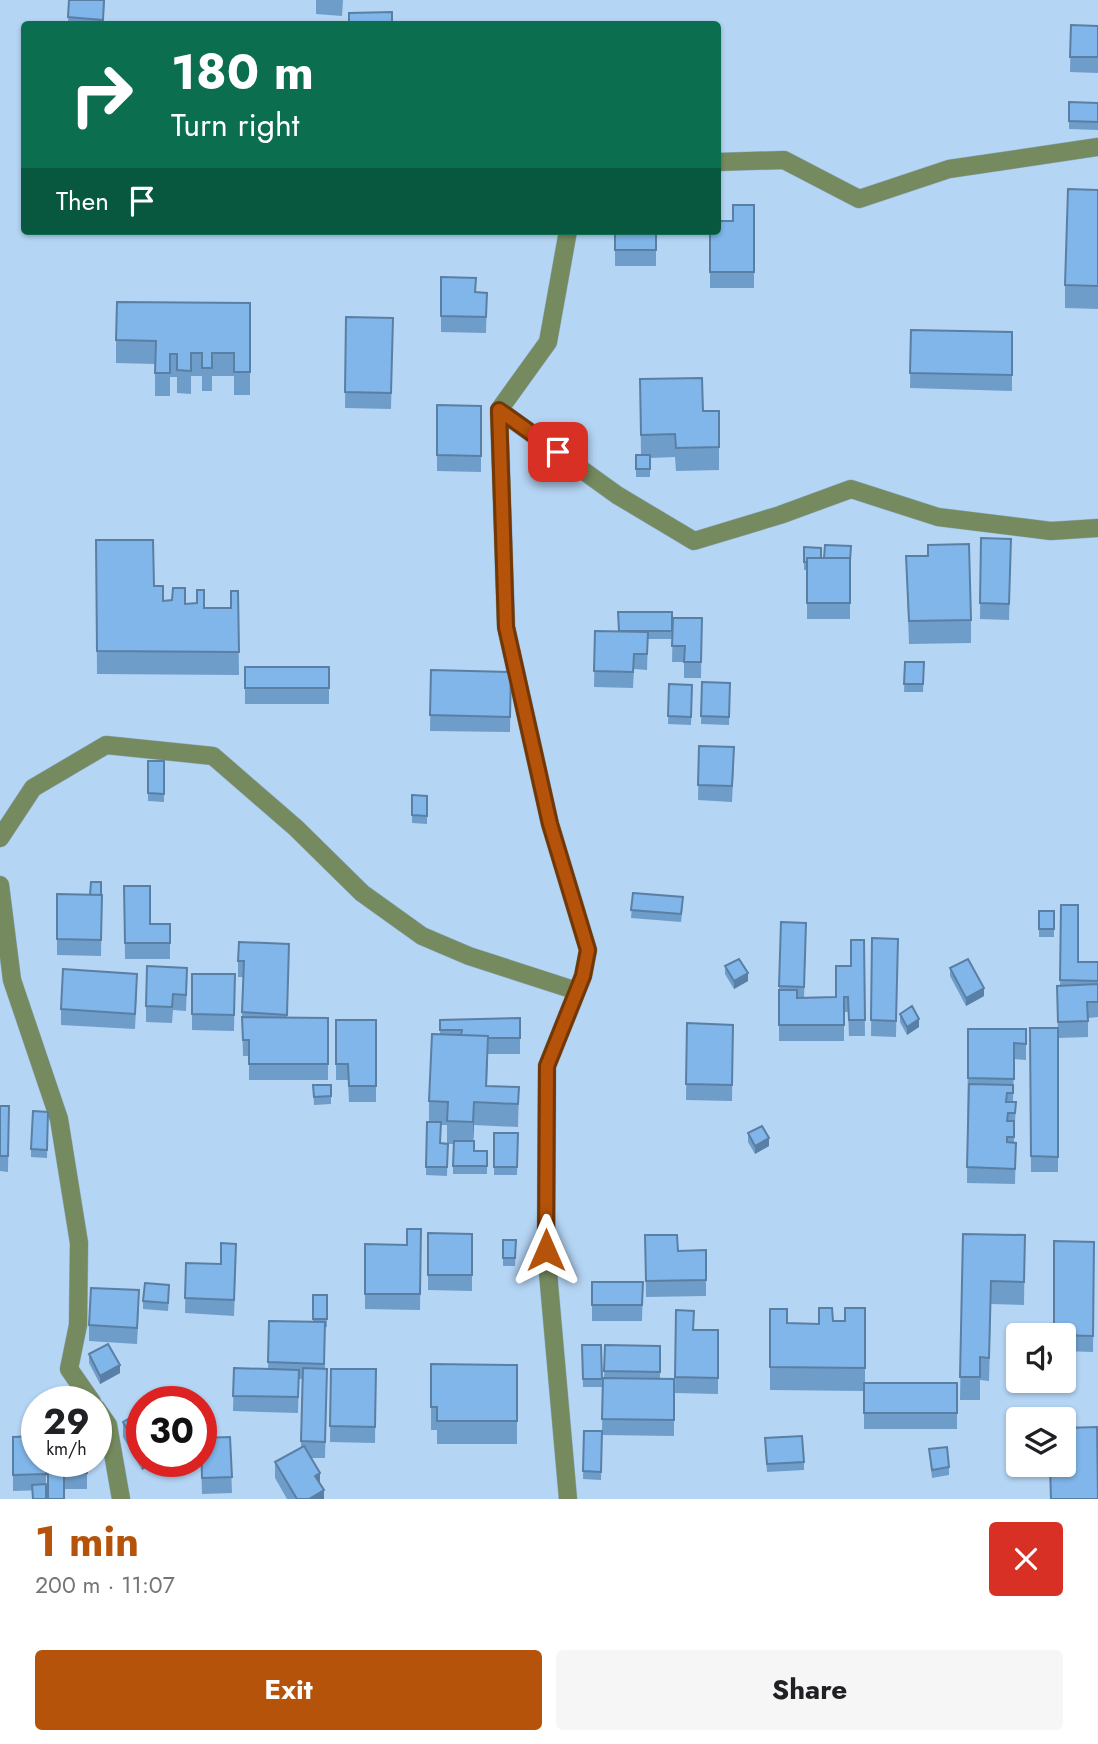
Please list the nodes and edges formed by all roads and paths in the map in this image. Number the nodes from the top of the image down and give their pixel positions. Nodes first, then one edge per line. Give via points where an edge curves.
1 (1098, 148) edge
2 (721, 162) edge
3 (567, 235) edge
4 (499, 410) junction
5 (1098, 528) edge
6 (0, 838) edge
7 (0, 885) edge
8 (577, 991) junction
9 (81, 1386) edge
10 (112, 1447) edge
11 (121, 1499) edge
12 (568, 1499) edge

1 - 2 street via 950,169 859,199 784,160
3 - 4 street via 548,342
4 - 5 street via 617,495 694,541 851,489 938,517 1051,531
4 - 8 street via 506,627 550,824 588,950
6 - 8 street via 33,788 106,745 213,756 362,893 422,936
7 - 9 street via 12,980 59,1119 79,1242 78,1325 69,1369
8 - 12 street via 547,1066 546,1250
10 - 11 street

